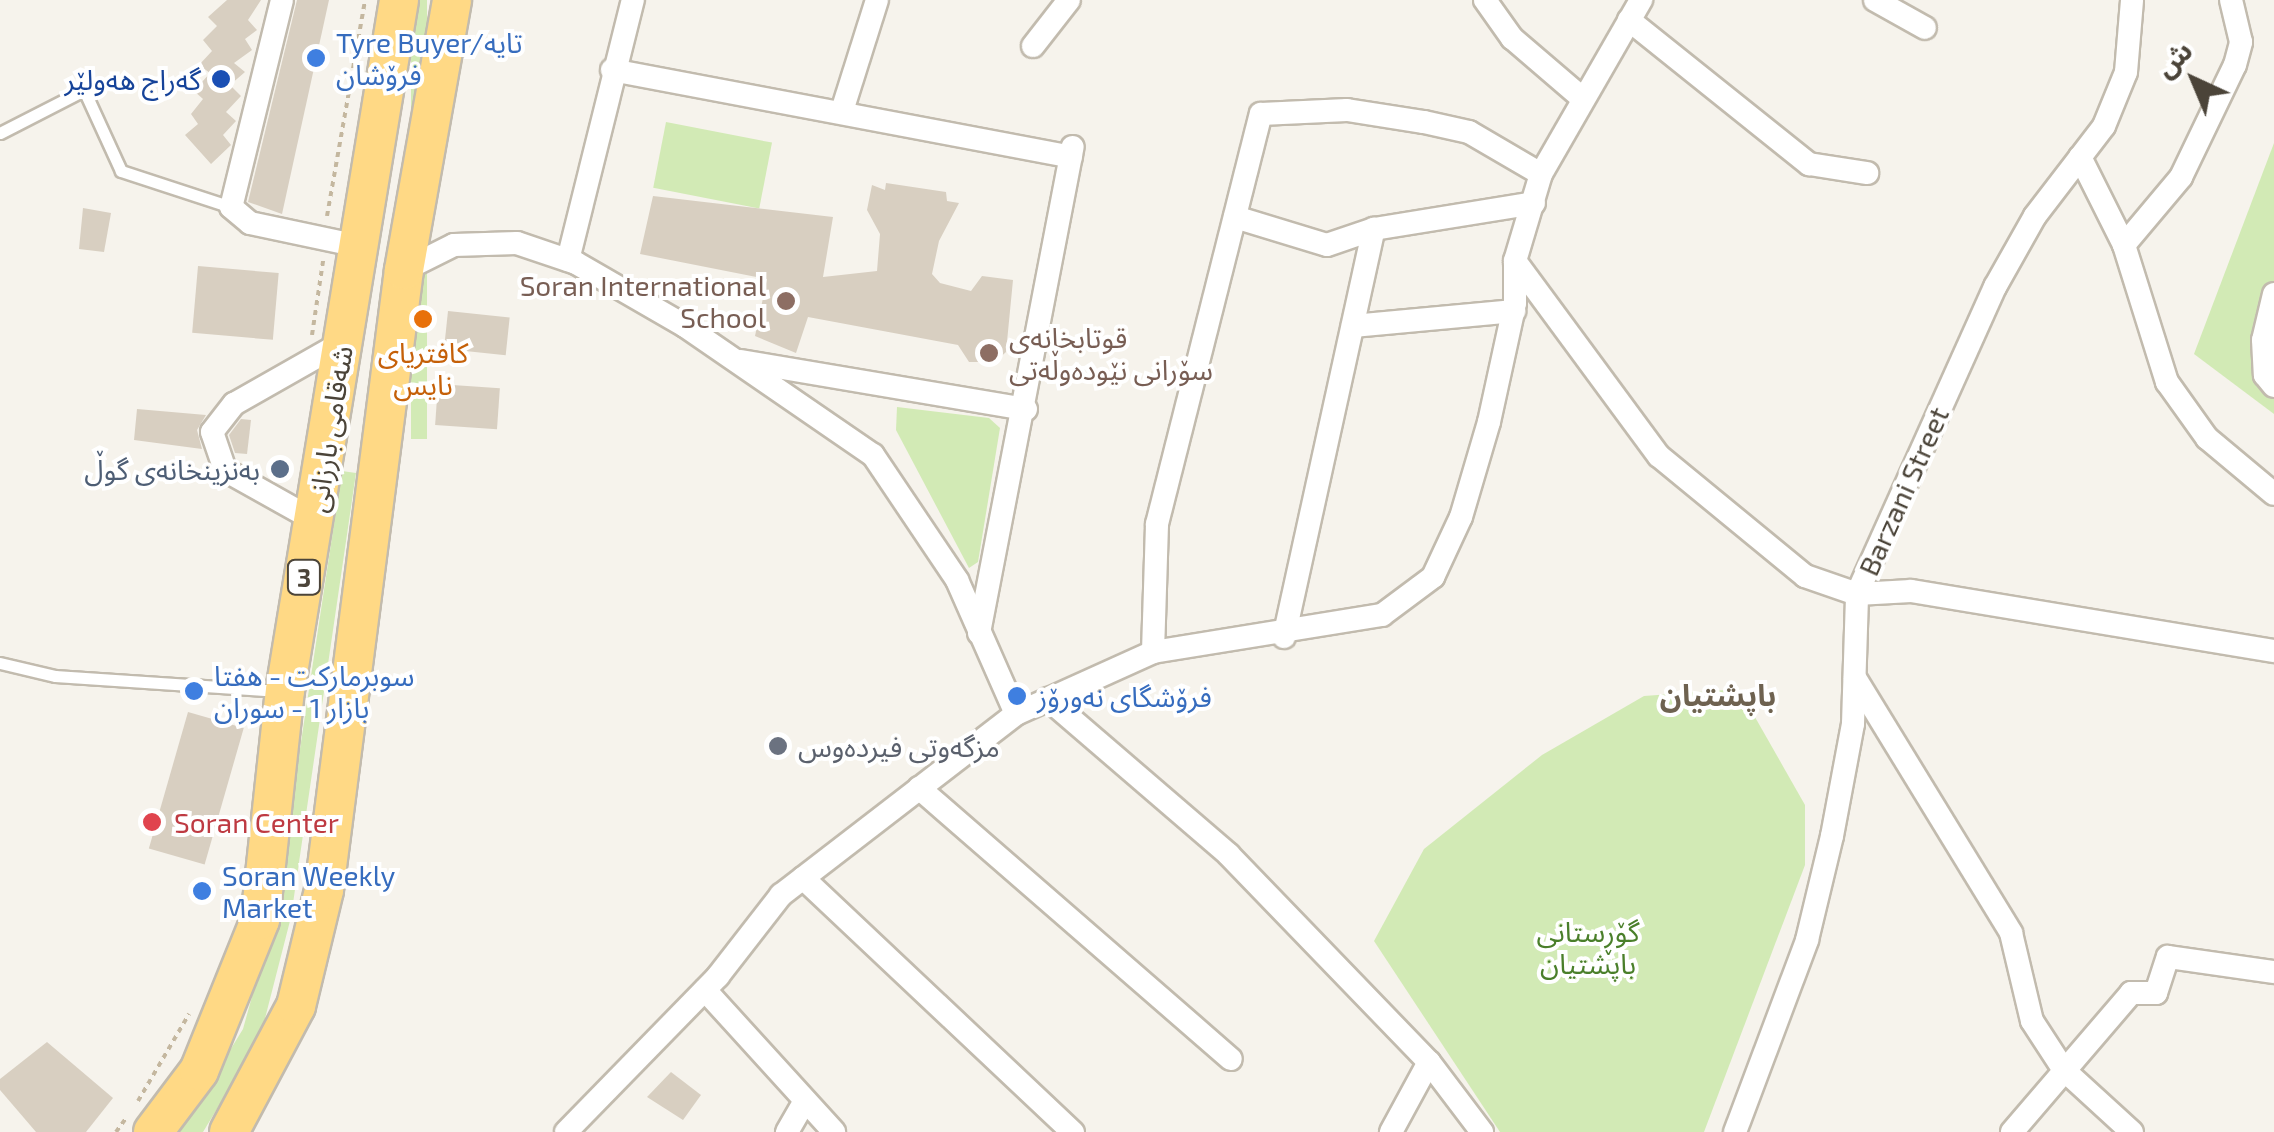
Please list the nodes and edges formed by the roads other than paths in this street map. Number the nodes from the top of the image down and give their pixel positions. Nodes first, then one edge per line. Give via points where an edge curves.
1 (282, 0) edge
2 (398, 0) edge
3 (452, 0) edge
4 (632, 0) edge
5 (877, 0) edge
6 (1070, 0) edge
7 (1485, 0) edge
8 (1875, 0) edge
9 (2132, 0) edge
10 (2231, 0) edge
11 (1504, 10) edge
12 (1635, 10) edge
13 (1925, 28) dead end
14 (1033, 46) dead end
15 (612, 70) junction
16 (1582, 98) junction
17 (842, 111) junction
18 (0, 133) edge
19 (2080, 157) junction
20 (1867, 173) dead end
21 (1541, 174) junction
22 (1534, 203) junction
23 (231, 208) junction
24 (1235, 218) junction
25 (1374, 229) junction
26 (342, 243) junction
27 (2124, 245) junction
28 (568, 260) junction
29 (1515, 260) junction
30 (404, 270) junction
31 (2274, 294) edge
32 (1514, 311) junction
33 (1353, 326) junction
34 (343, 342) junction
35 (732, 359) junction
36 (2274, 386) edge
37 (1026, 409) junction
38 (327, 440) junction
39 (382, 442) junction
40 (2274, 494) edge
41 (314, 520) junction
42 (1857, 594) junction
43 (979, 633) junction
44 (1284, 636) junction
45 (2274, 651) edge
46 (1154, 652) junction
47 (0, 664) edge
48 (1855, 678) junction
49 (285, 691) junction
50 (1048, 700) junction
51 (1016, 714) junction
52 (919, 788) junction
53 (802, 878) junction
54 (2274, 972) edge
55 (705, 990) junction
56 (1231, 1059) dead end
57 (1429, 1062) junction
58 (2064, 1070) junction
59 (806, 1101) junction
60 (153, 1132) edge
61 (229, 1132) edge
62 (566, 1132) edge
63 (787, 1132) edge
64 (834, 1132) edge
65 (1074, 1132) edge
66 (1391, 1132) edge
67 (1482, 1132) edge
68 (1735, 1132) edge
69 (2012, 1132) edge
70 (2132, 1132) edge

1 - 23 street
2 - 26 highway, شەقامی بارزانی / 3
3 - 30 highway, شەقامی بارزانی / 3
4 - 15 street
5 - 17 street
6 - 14 street
7 - 11 street
8 - 13 street
9 - 19 street, Barzani Street via 2126,72 2104,126
10 - 27 street via 2241,42 2235,65 2181,177
11 - 16 street
12 - 16 street
12 - 20 street via 1809,164
15 - 17 street
15 - 28 street
16 - 21 street
17 - 37 street via 1072,152
18 - 23 lane via 84,90 121,172
19 - 27 street
19 - 42 street, Barzani Street via 1996,287
21 - 22 street
21 - 24 street via 1469,132 1424,122 1346,110 1262,114
22 - 25 street
22 - 29 street
23 - 26 street via 250,224
24 - 25 street via 1327,245
24 - 46 street via 1157,524
25 - 33 street
26 - 34 highway, شەقامی بارزانی / 3
27 - 40 street via 2166,382 2208,438
28 - 30 street via 516,243 454,246
28 - 35 street
29 - 32 street
29 - 42 street via 1659,456 1804,576
30 - 39 highway, شەقامی بارزانی / 3
31 - 36 street via 2262,340 2265,375
32 - 33 street
32 - 44 street via 1461,517 1433,577 1382,615
33 - 44 street
34 - 38 highway, شەقامی بارزانی / 3
34 - 41 street via 234,404 212,432 225,470
35 - 37 street
35 - 43 street via 873,456 957,580
37 - 43 street
38 - 39 highway via 360,454
38 - 41 highway, شەقامی بارزانی / 3
39 - 61 highway, شەقامی بارزانی / 3 via 324,890 296,1006
41 - 49 highway, شەقامی بارزانی / 3
42 - 45 street via 1911,591
42 - 48 street, Barzani Street
43 - 51 street
44 - 46 street
46 - 50 street
47 - 49 lane via 55,676
48 - 58 street via 2011,933 2032,1021
48 - 68 street, Barzani Street via 1807,940
49 - 60 highway, شەقامی بارزانی / 3 via 260,920 198,1071
50 - 51 street
50 - 57 street via 1228,854
51 - 52 street
52 - 53 street
52 - 56 street
53 - 55 street
53 - 65 street
54 - 58 street via 2168,957 2156,993 2131,992
55 - 59 street
55 - 62 street
57 - 66 street
57 - 67 street
58 - 69 street
58 - 70 street
59 - 63 street
59 - 64 street

